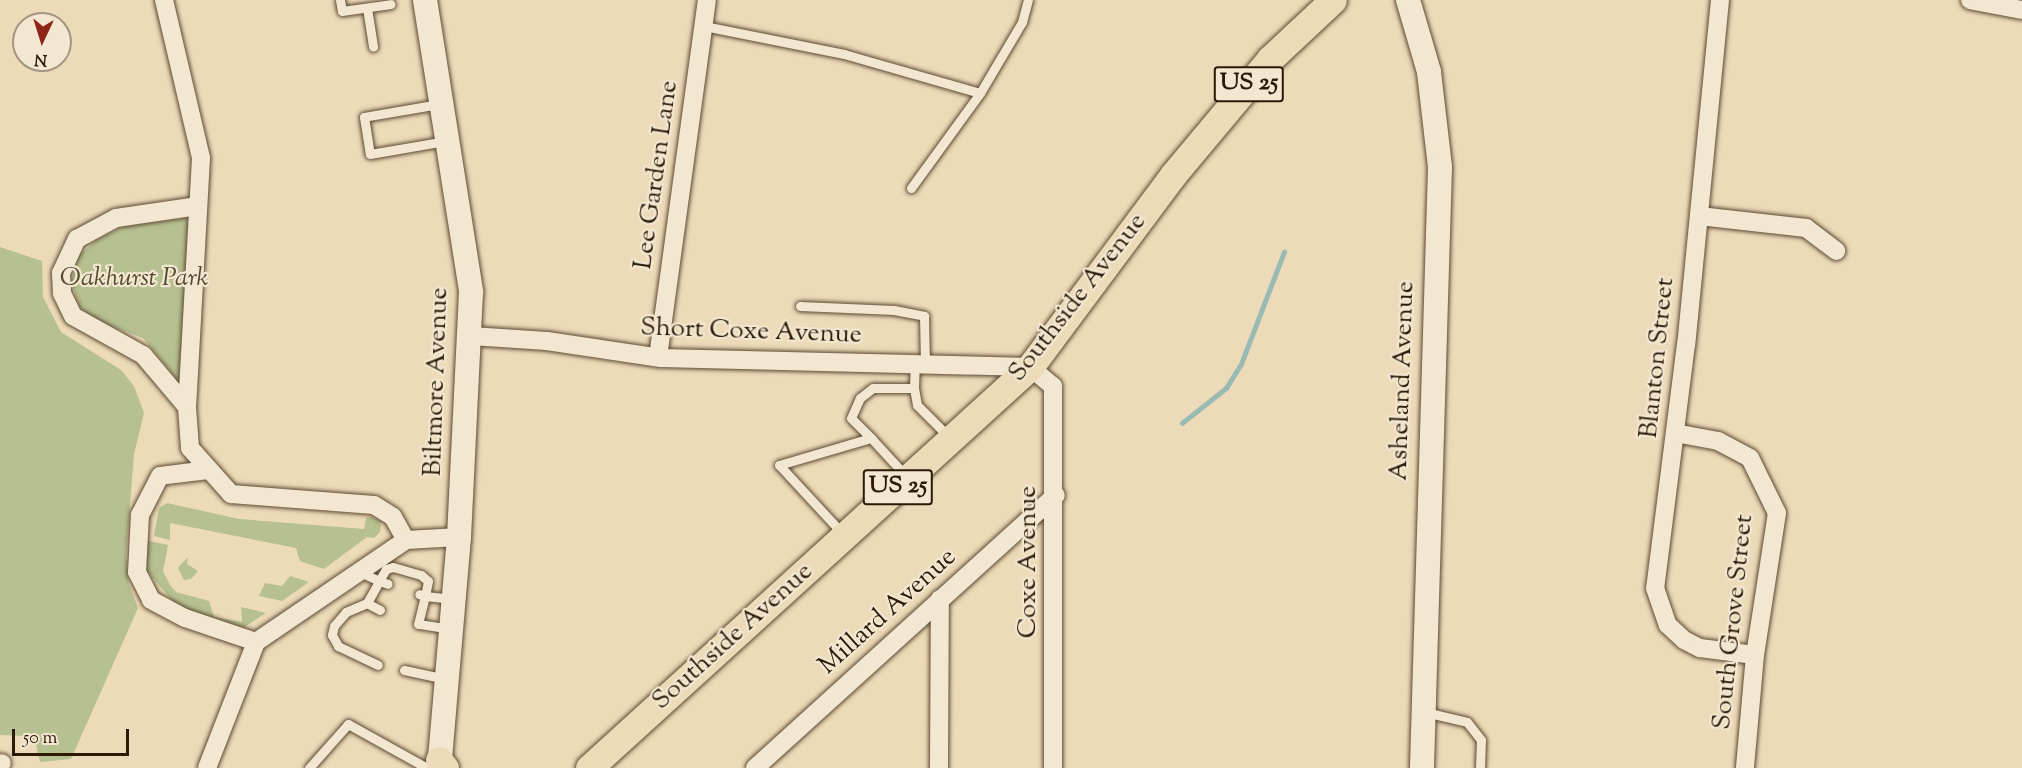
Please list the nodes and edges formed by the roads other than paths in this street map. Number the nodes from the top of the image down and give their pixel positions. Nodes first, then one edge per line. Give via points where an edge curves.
1 (164, 0) edge
2 (340, 0) edge
3 (425, 0) edge
4 (707, 0) edge
5 (1028, 0) edge
6 (1333, 0) edge
7 (1408, 0) edge
8 (1720, 0) edge
9 (1970, 0) edge
10 (391, 4) dead end
11 (367, 8) junction
12 (2022, 10) edge
13 (704, 26) junction
14 (374, 47) dead end
15 (980, 93) junction
16 (442, 104) junction
17 (446, 141) junction
18 (911, 188) dead end
19 (198, 206) junction
20 (1699, 216) junction
21 (1836, 251) dead end
22 (800, 306) dead end
23 (471, 336) junction
24 (658, 357) junction
25 (920, 364) junction
26 (1030, 368) junction
27 (914, 388) junction
28 (188, 407) junction
29 (1675, 433) junction
30 (871, 438) junction
31 (951, 439) junction
32 (208, 470) junction
33 (908, 478) junction
34 (1056, 495) junction
35 (844, 536) junction
36 (459, 537) junction
37 (406, 540) junction
38 (358, 570) junction
39 (383, 583) junction
40 (422, 595) junction
41 (453, 599) junction
42 (940, 599) junction
43 (367, 603) junction
44 (380, 610) dead end
45 (451, 629) junction
46 (255, 642) junction
47 (1755, 655) junction
48 (378, 665) dead end
49 (404, 670) dead end
50 (447, 679) junction
51 (1422, 711) junction
52 (437, 766) edge
53 (207, 768) edge
54 (309, 768) edge
55 (589, 768) edge
56 (754, 768) edge
57 (939, 768) edge
58 (1053, 768) edge
59 (1422, 768) edge
60 (1480, 768) edge
61 (1745, 768) edge

1 - 19 street via 201,158
2 - 11 lane via 342,11
3 - 16 main road, Biltmore Avenue
4 - 13 street, Lee Garden Lane
5 - 15 lane via 1022,22
6 - 26 main road, Southside Avenue / US 25 via 1270,58 1181,166
7 - 51 main road, Asheland Avenue via 1429,72 1440,167
8 - 20 street, Blanton Street
9 - 12 street
10 - 11 lane
11 - 14 lane
13 - 15 lane via 844,54
13 - 24 street, Lee Garden Lane
15 - 18 lane
16 - 17 main road, Biltmore Avenue
16 - 17 lane via 364,117 370,154
17 - 23 main road, Biltmore Avenue via 471,292
19 - 28 street
19 - 28 street via 116,218 77,239 61,273 62,293 73,316 143,355
20 - 21 street via 1806,228
20 - 29 street, Blanton Street
22 - 25 lane via 885,309 924,316
23 - 24 street, Short Coxe Avenue via 548,341
23 - 36 main road, Biltmore Avenue
24 - 25 street, Short Coxe Avenue
25 - 26 street, Short Coxe Avenue
25 - 27 lane
26 - 31 main road, Southside Avenue / US 25
26 - 34 street, Coxe Avenue via 1053,386
27 - 30 lane via 873,388 860,398 851,418
27 - 31 lane via 917,405
28 - 32 street via 190,448
29 - 47 street, South Grove Street via 1718,441 1750,458 1777,513
29 - 47 street, Blanton Street via 1655,588 1661,610 1673,633 1692,644
30 - 33 lane
30 - 35 lane via 779,465
31 - 33 main road, Southside Avenue / US 25
32 - 37 street via 231,494 374,505 393,517
32 - 46 street via 160,476 140,515 137,572 151,600 185,618
33 - 35 main road, Southside Avenue / US 25
34 - 42 street, Millard Avenue
34 - 58 street, Coxe Avenue
35 - 55 main road, Southside Avenue / US 25
36 - 37 street
36 - 41 main road, Biltmore Avenue
37 - 38 street
38 - 39 lane
38 - 46 street
39 - 40 lane via 386,569 393,567 421,575 428,581
39 - 43 lane
40 - 41 lane
40 - 45 lane via 414,622
41 - 45 main road, Biltmore Avenue
42 - 56 street, Millard Avenue
42 - 57 street
43 - 44 lane
43 - 48 lane via 346,612 332,635 338,646
45 - 50 main road, Biltmore Avenue
46 - 53 street
47 - 61 street, South Grove Street
49 - 50 lane
50 - 52 main road, Biltmore Avenue
51 - 59 main road, Asheland Avenue
51 - 60 lane via 1467,723 1481,740
52 - 54 lane via 348,724

